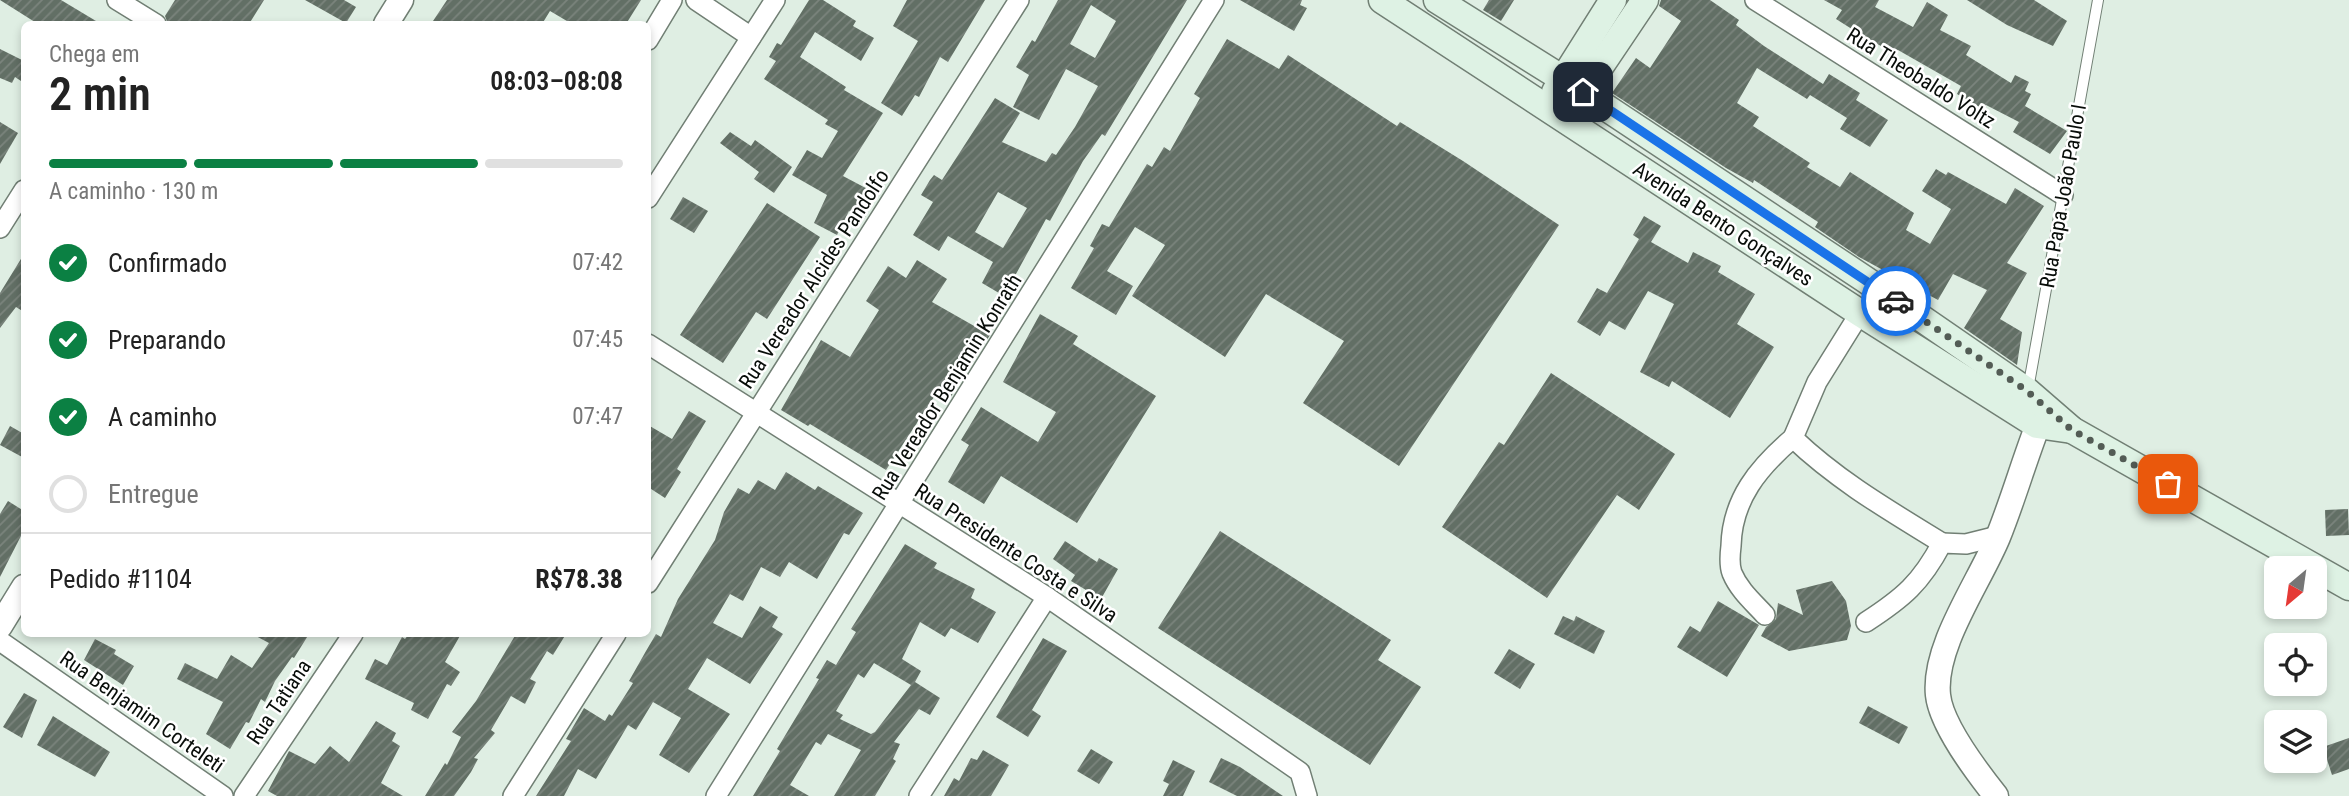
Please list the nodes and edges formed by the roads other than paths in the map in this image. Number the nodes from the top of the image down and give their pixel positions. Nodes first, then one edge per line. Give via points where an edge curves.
1 (117, 0) edge
2 (401, 0) edge
3 (672, 0) edge
4 (696, 0) edge
5 (775, 0) edge
6 (1020, 0) edge
7 (1214, 0) edge
8 (1382, 0) edge
9 (1437, 0) edge
10 (1613, 0) edge
11 (1645, 0) edge
12 (1755, 0) edge
13 (2098, 0) edge
14 (138, 12) edge
15 (388, 21) edge
16 (651, 35) edge
17 (751, 37) junction
18 (1573, 85) junction
19 (1555, 114) junction
20 (651, 193) edge
21 (21, 195) edge
22 (2063, 195) junction
23 (0, 228) edge
24 (1813, 245) junction
25 (1797, 272) junction
26 (1860, 313) junction
27 (651, 346) edge
28 (2037, 408) junction
29 (757, 412) junction
30 (1793, 438) junction
31 (901, 505) junction
32 (1998, 536) junction
33 (1942, 543) junction
34 (651, 578) edge
35 (2349, 587) edge
36 (21, 592) edge
37 (1046, 597) junction
38 (1765, 615) dead end
39 (1866, 622) dead end
40 (0, 625) edge
41 (351, 637) edge
42 (614, 637) edge
43 (0, 641) edge
44 (223, 796) edge
45 (244, 796) edge
46 (513, 796) edge
47 (716, 796) edge
48 (919, 796) edge
49 (1307, 796) edge
50 (1996, 796) edge

1 - 14 street
2 - 15 street
3 - 16 street
4 - 17 street
5 - 17 street
6 - 29 street, Rua Vereador Alcides Pandolfo
7 - 31 street, Rua Vereador Benjamin Konrath
8 - 19 main road, Avenida Bento Gonçalves
9 - 18 main road, Avenida Bento Gonçalves
10 - 18 main road
11 - 18 main road
12 - 22 street, Rua Theobaldo Voltz
13 - 22 lane, Rua Papa João Paulo I
17 - 20 street
18 - 19 main road
18 - 24 main road, Avenida Bento Gonçalves
19 - 25 main road, Avenida Bento Gonçalves
21 - 23 street
22 - 28 lane, Rua Papa João Paulo I
24 - 25 main road
24 - 28 main road, Avenida Bento Gonçalves
25 - 26 main road, Avenida Bento Gonçalves
26 - 28 main road, Avenida Bento Gonçalves
26 - 30 street via 1817,382
27 - 29 street, Rua Presidente Costa e Silva
28 - 32 street, Rua Papa João Paulo I
28 - 35 main road, Avenida Bento Gonçalves
29 - 31 street, Rua Presidente Costa e Silva
29 - 34 street, Rua Vereador Alcides Pandolfo
30 - 33 street via 1867,498
30 - 38 street via 1766,461 1740,498 1731,530 1731,571
31 - 37 street, Rua Presidente Costa e Silva
31 - 47 street, Rua Vereador Benjamin Konrath
32 - 33 street via 1966,544
32 - 50 street, Rua Papa João Paulo I via 1945,647 1938,672 1938,696 1948,724
33 - 39 street via 1925,574 1902,598
36 - 40 street
37 - 48 street
37 - 49 street, Rua Presidente Costa e Silva via 1300,772
41 - 45 street, Rua Tatiana
42 - 46 street
43 - 44 street, Rua Benjamim Corteleti

